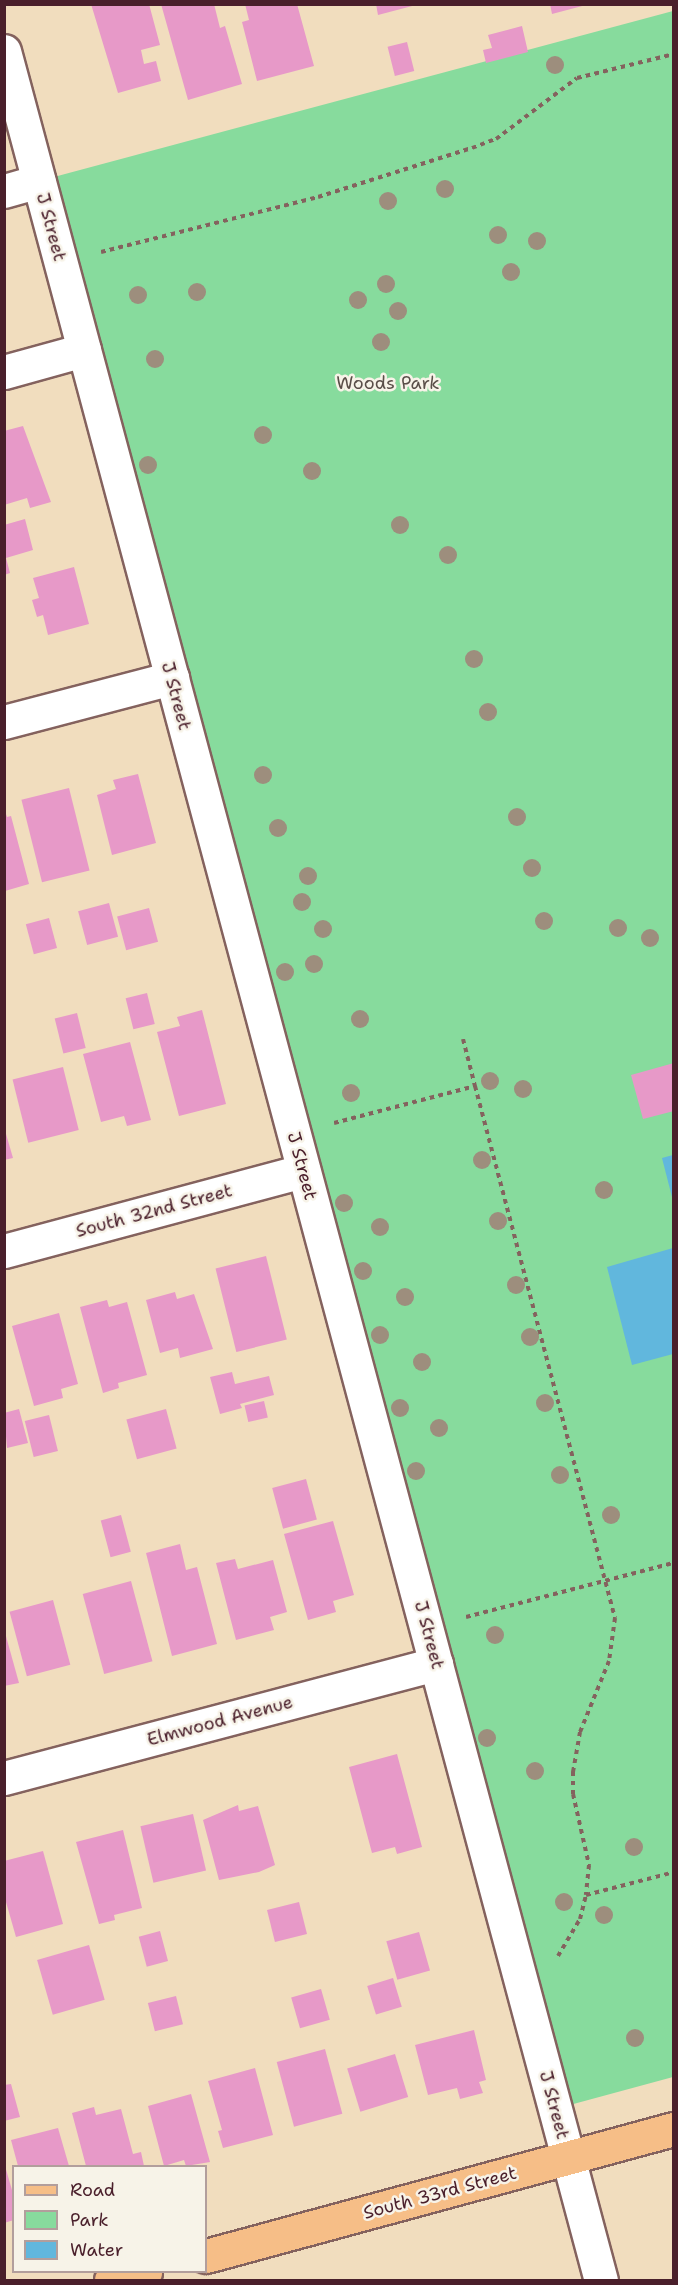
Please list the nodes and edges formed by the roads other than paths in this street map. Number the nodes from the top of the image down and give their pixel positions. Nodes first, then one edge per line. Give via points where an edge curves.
1 (4, 51) edge
2 (39, 181) junction
3 (4, 191) edge
4 (84, 350) junction
5 (4, 372) edge
6 (172, 678) junction
7 (4, 722) edge
8 (303, 1171) junction
9 (4, 1251) edge
10 (436, 1664) junction
11 (4, 1778) edge
12 (674, 2129) edge
13 (568, 2159) junction
14 (207, 2256) edge
15 (137, 2273) edge
16 (111, 2280) edge
17 (601, 2280) edge

1 - 2 street, J Street
2 - 3 street
2 - 4 street, J Street
4 - 5 street
4 - 6 street, J Street
6 - 7 street
6 - 8 street, J Street
8 - 9 street, South 32nd Street
8 - 10 street, J Street
10 - 11 street, Elmwood Avenue
10 - 13 street, J Street
12 - 13 main road, South 33rd Street
13 - 14 main road, South 33rd Street
13 - 17 street, J Street
15 - 16 main road

